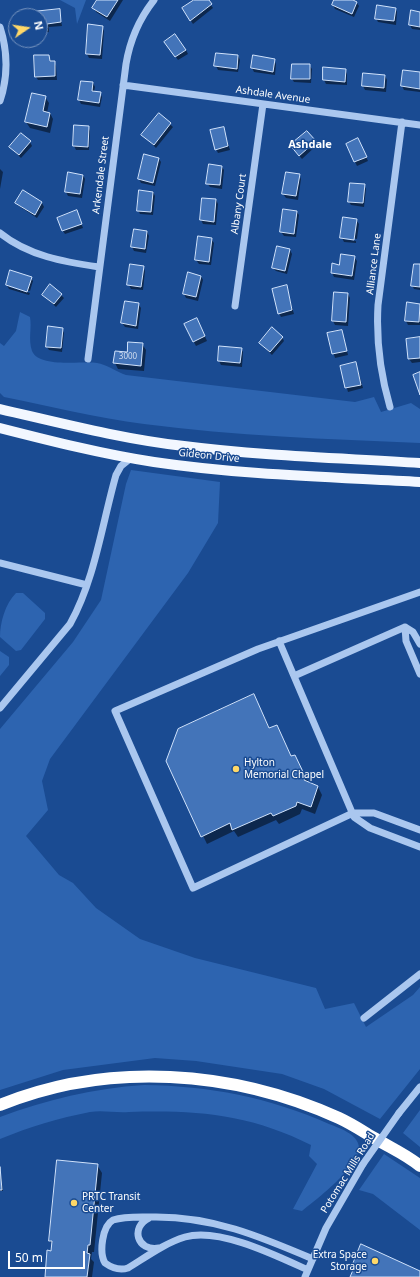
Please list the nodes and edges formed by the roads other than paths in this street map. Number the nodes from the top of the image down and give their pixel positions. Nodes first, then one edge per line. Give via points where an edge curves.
1 (154, 0) edge
2 (0, 27) edge
3 (123, 85) junction
4 (0, 101) edge
5 (263, 104) junction
6 (402, 122) junction
7 (420, 124) edge
8 (0, 233) edge
9 (99, 267) junction
10 (236, 306) dead end
11 (88, 359) dead end
12 (390, 407) dead end
13 (0, 410) edge
14 (0, 428) edge
15 (131, 458) junction
16 (420, 463) edge
17 (420, 482) edge
18 (0, 563) edge
19 (87, 585) junction
20 (420, 592) edge
21 (405, 627) junction
22 (279, 641) junction
23 (420, 644) edge
24 (420, 674) edge
25 (294, 676) junction
26 (0, 708) edge
27 (353, 813) junction
28 (420, 830) edge
29 (420, 847) edge
30 (420, 974) edge
31 (364, 1018) dead end
32 (420, 1087) edge
33 (0, 1105) edge
34 (420, 1166) edge
35 (151, 1217) junction
36 (165, 1247) junction
37 (313, 1259) junction
38 (308, 1270) junction
39 (305, 1277) edge

1 - 3 street, Arkendale Street via 141,18 128,50
2 - 4 street via 6,76
3 - 5 street, Ashdale Avenue
3 - 9 street, Arkendale Street
5 - 6 street, Ashdale Avenue
5 - 10 street, Albany Court
6 - 7 street, Ashdale Avenue
6 - 12 street, Alliance Lane via 378,305 377,330 381,372
8 - 9 street via 18,245 45,256
9 - 11 street, Arkendale Street
13 - 16 main road, Gideon Drive via 120,436 183,446 234,452
14 - 15 main road, Gideon Drive
15 - 17 main road, Gideon Drive via 254,473
15 - 19 street via 117,471
18 - 19 street
19 - 26 street via 70,624
20 - 22 street
21 - 23 street via 413,632
21 - 24 street via 406,641
21 - 25 street
22 - 25 street
22 - 27 street via 115,711 193,888
25 - 27 street
27 - 28 street via 374,813
27 - 29 street via 361,824
30 - 31 street
32 - 37 street, Potomac Mills Road, bridge via 363,1164 332,1217
33 - 34 highway via 48,1088 116,1078 161,1076 216,1081 250,1088 321,1110 341,1119
35 - 36 street via 143,1221 138,1229 140,1241 148,1249
35 - 36 street via 110,1221 105,1232 103,1260 115,1269 124,1269
35 - 37 street via 194,1219 231,1226
36 - 38 street via 185,1237 206,1235 246,1244
37 - 38 street, Potomac Mills Road
38 - 39 street, Potomac Mills Road

